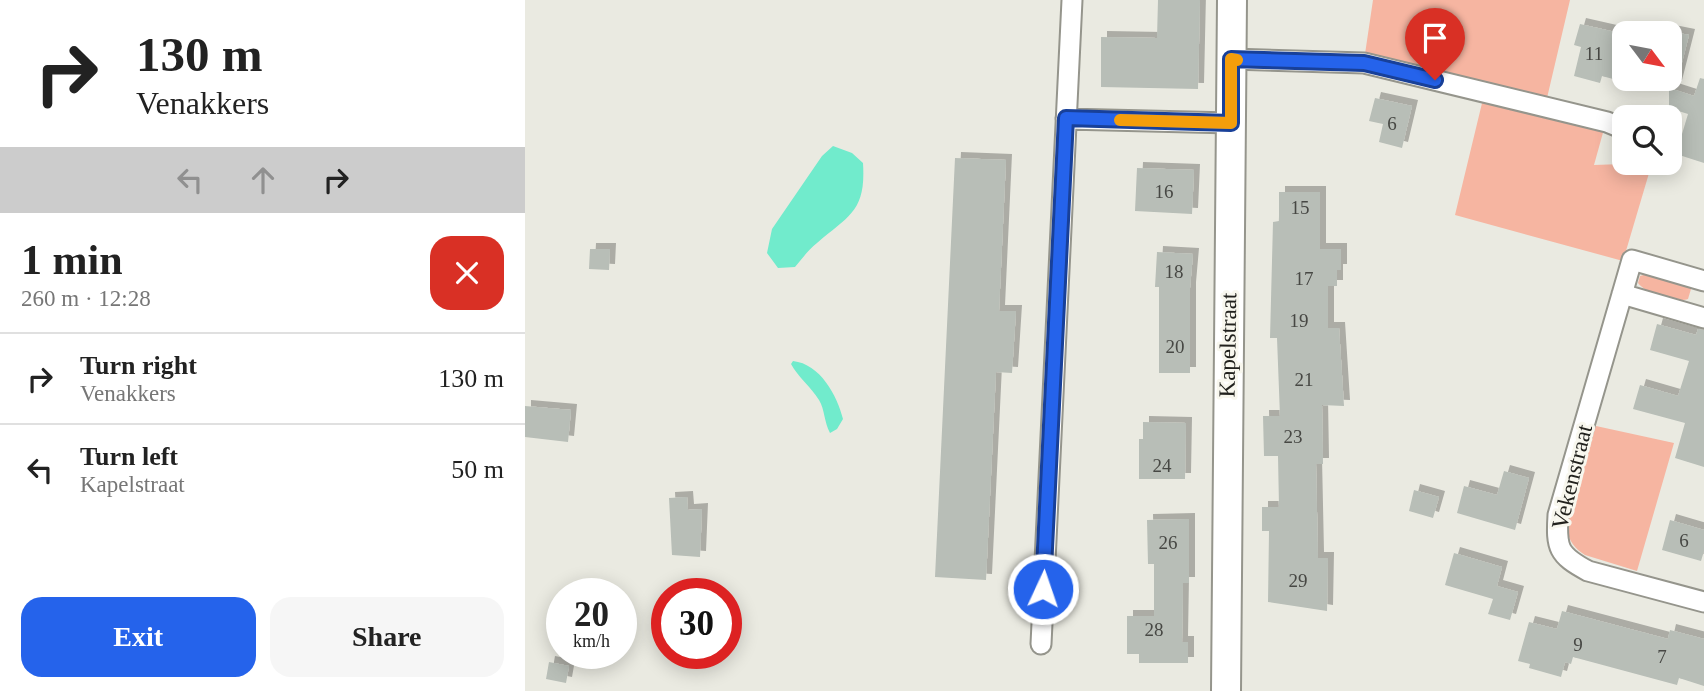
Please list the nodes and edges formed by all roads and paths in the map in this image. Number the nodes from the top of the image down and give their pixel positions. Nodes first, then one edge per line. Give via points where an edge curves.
1 (1072, 0) edge
2 (1232, 0) edge
3 (1231, 59) junction
4 (1066, 118) junction
5 (1231, 123) junction
6 (1612, 124) edge
7 (1704, 281) edge
8 (1622, 295) junction
9 (1704, 318) edge
10 (1704, 602) edge
11 (1041, 644) dead end
12 (1226, 691) edge

1 - 4 street
2 - 3 main road, Kapelstraat
3 - 5 main road, Kapelstraat
3 - 6 street via 1364,63
4 - 5 street
4 - 11 street
5 - 12 main road, Kapelstraat
7 - 8 street, Vekenstraat via 1632,260
8 - 9 street
8 - 10 street, Vekenstraat via 1558,515 1556,541 1573,563 1588,571

